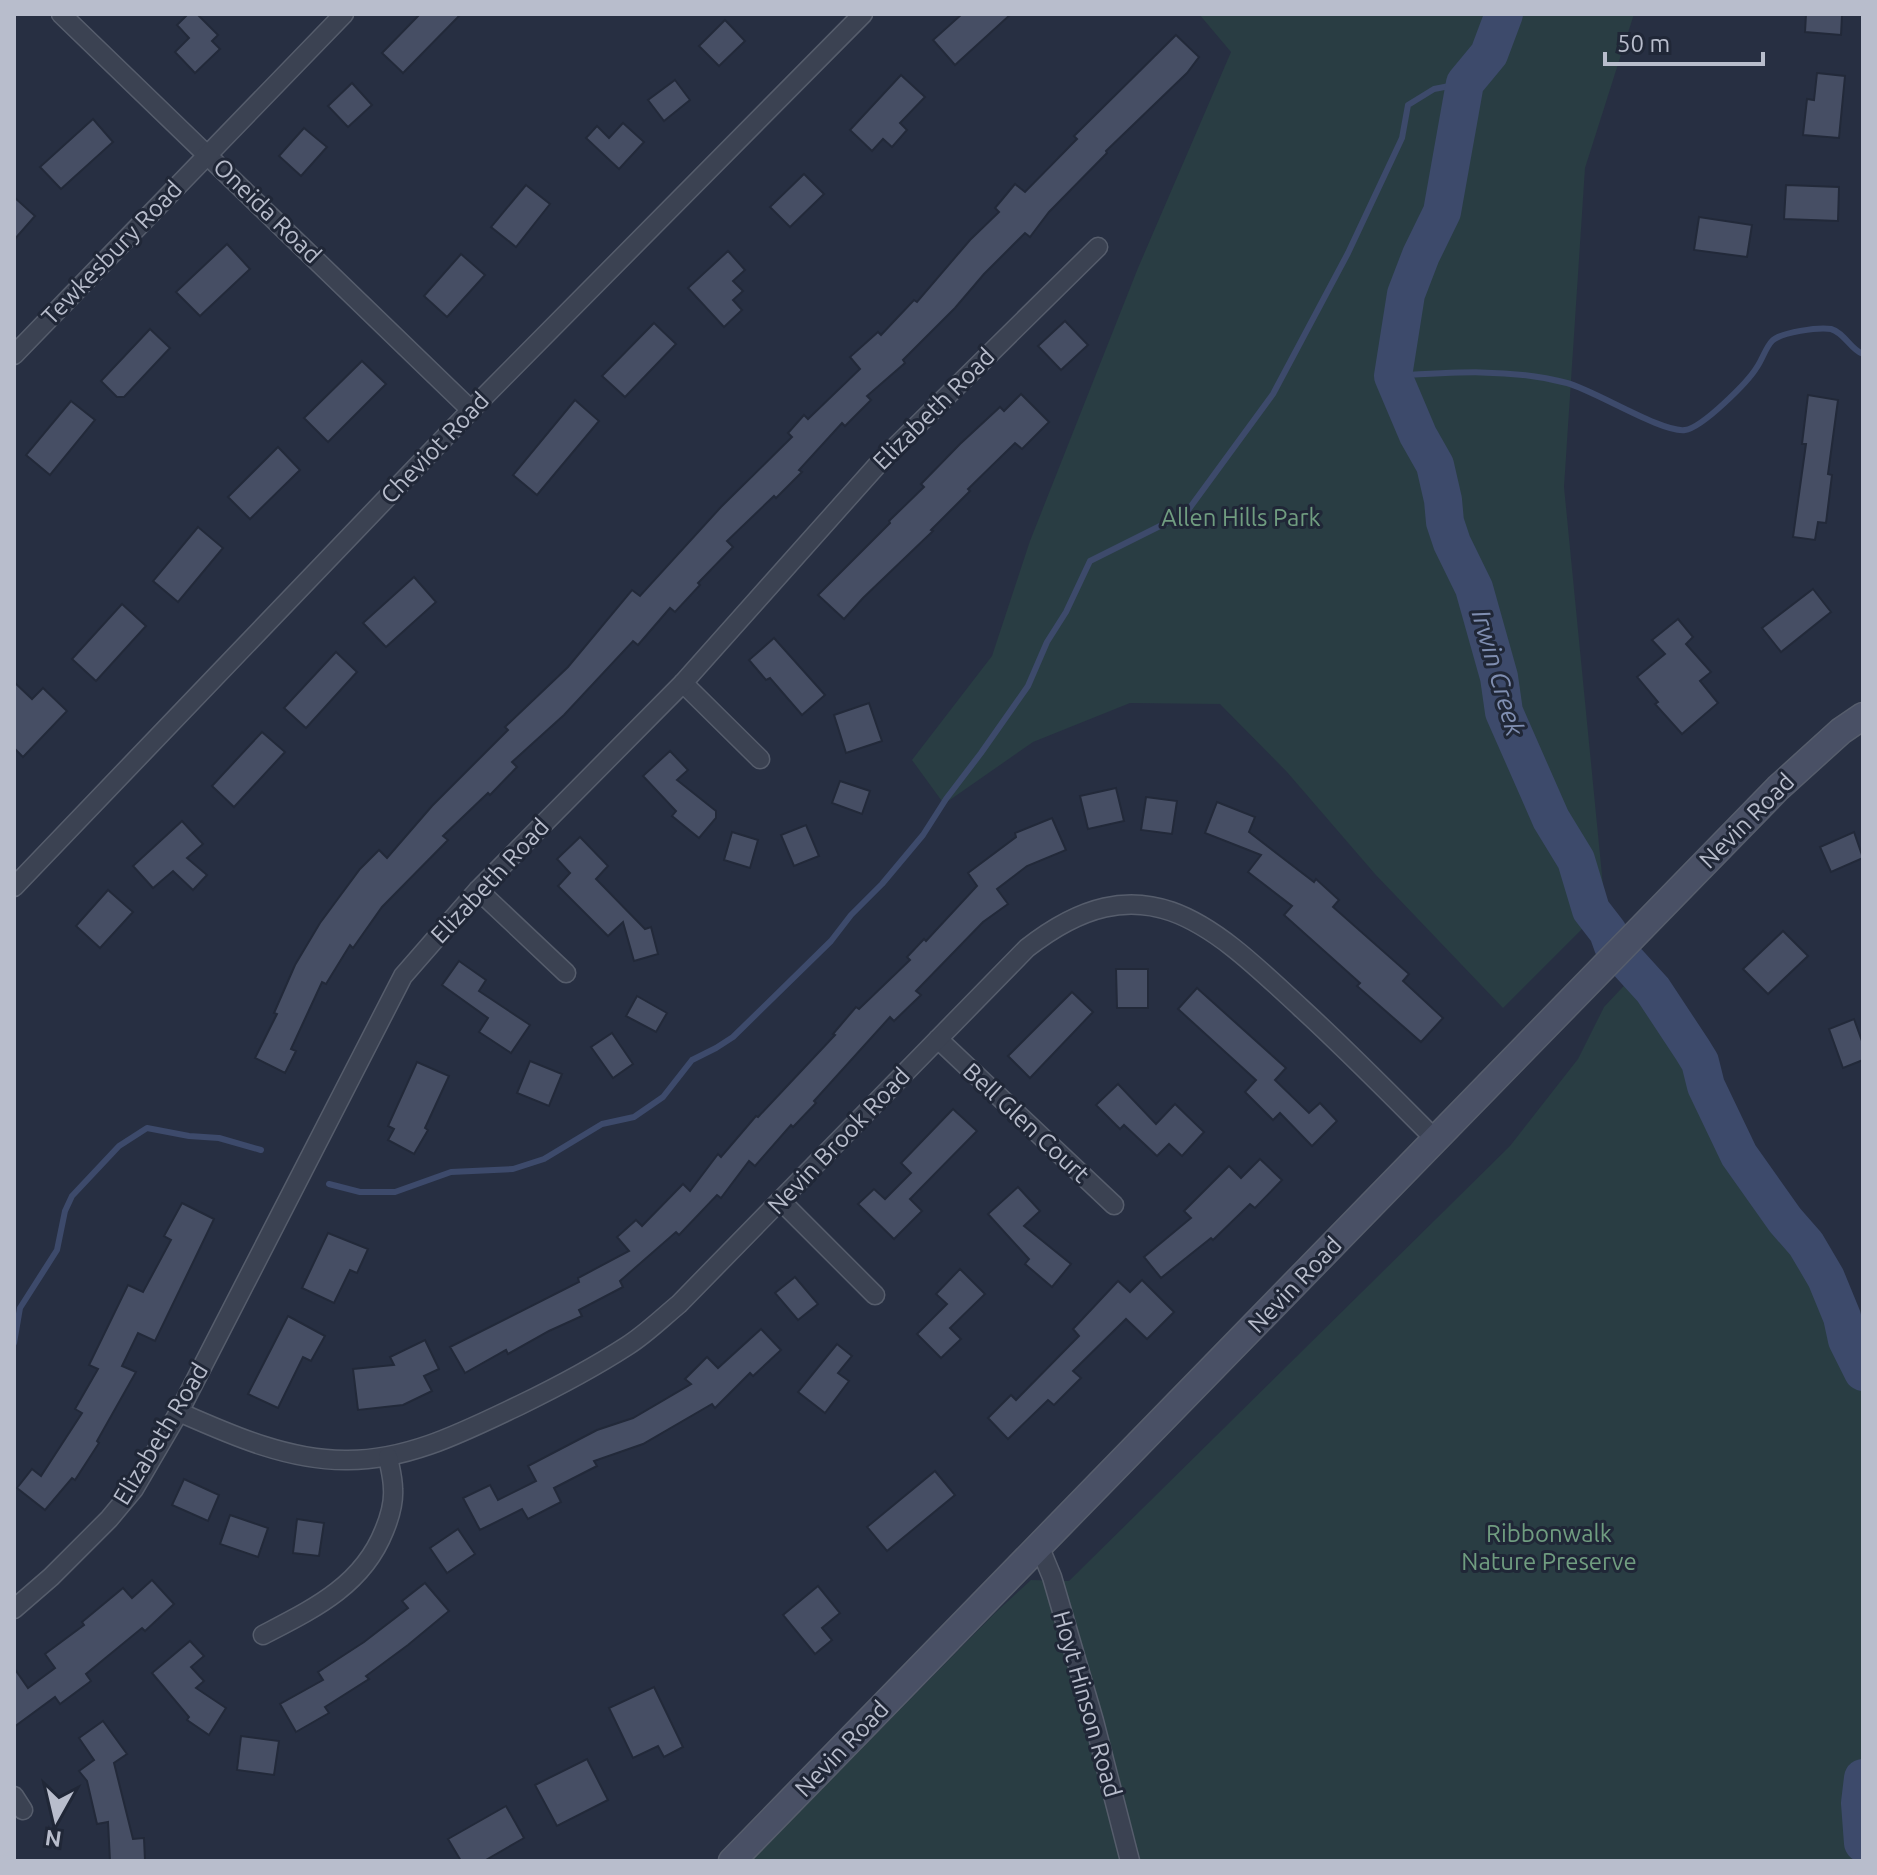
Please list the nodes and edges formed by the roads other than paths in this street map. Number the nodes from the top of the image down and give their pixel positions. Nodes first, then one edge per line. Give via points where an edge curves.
1 (61, 14) edge
2 (344, 14) edge
3 (863, 14) edge
4 (208, 154) junction
5 (1098, 247) dead end
6 (14, 355) edge
7 (471, 410) junction
8 (683, 683) junction
9 (1863, 716) edge
10 (760, 759) dead end
11 (14, 887) edge
12 (478, 890) junction
13 (566, 973) dead end
14 (938, 1039) junction
15 (1436, 1140) junction
16 (781, 1201) junction
17 (1114, 1205) dead end
18 (875, 1295) dead end
19 (179, 1412) junction
20 (388, 1457) junction
21 (1040, 1548) junction
22 (14, 1609) edge
23 (263, 1635) dead end
24 (732, 1861) edge
25 (1130, 1861) edge

1 - 4 street, Oneida Road
2 - 4 street, Tewkesbury Road
3 - 7 street, Cheviot Road
4 - 6 street, Tewkesbury Road
4 - 7 street, Oneida Road
5 - 8 street, Elizabeth Road via 880,462
7 - 11 street, Cheviot Road
8 - 10 street
8 - 12 street, Elizabeth Road
9 - 15 main road, Nevin Road via 1778,788
12 - 13 street
12 - 19 street, Elizabeth Road via 403,976
14 - 15 street, Nevin Brook Road via 1027,948 1062,923 1123,905 1166,909 1206,927 1244,955
14 - 16 street, Nevin Brook Road
14 - 17 street, Bell Glen Court
15 - 21 main road, Nevin Road
16 - 18 street
16 - 20 street, Nevin Brook Road via 679,1304 630,1344 469,1430
19 - 20 street, Nevin Brook Road via 304,1456
19 - 22 street, Elizabeth Road via 134,1489 109,1519
20 - 23 street via 394,1490 389,1519 360,1572 338,1594
21 - 24 main road, Nevin Road
21 - 25 street, Hoyt Hinson Road via 1094,1721

